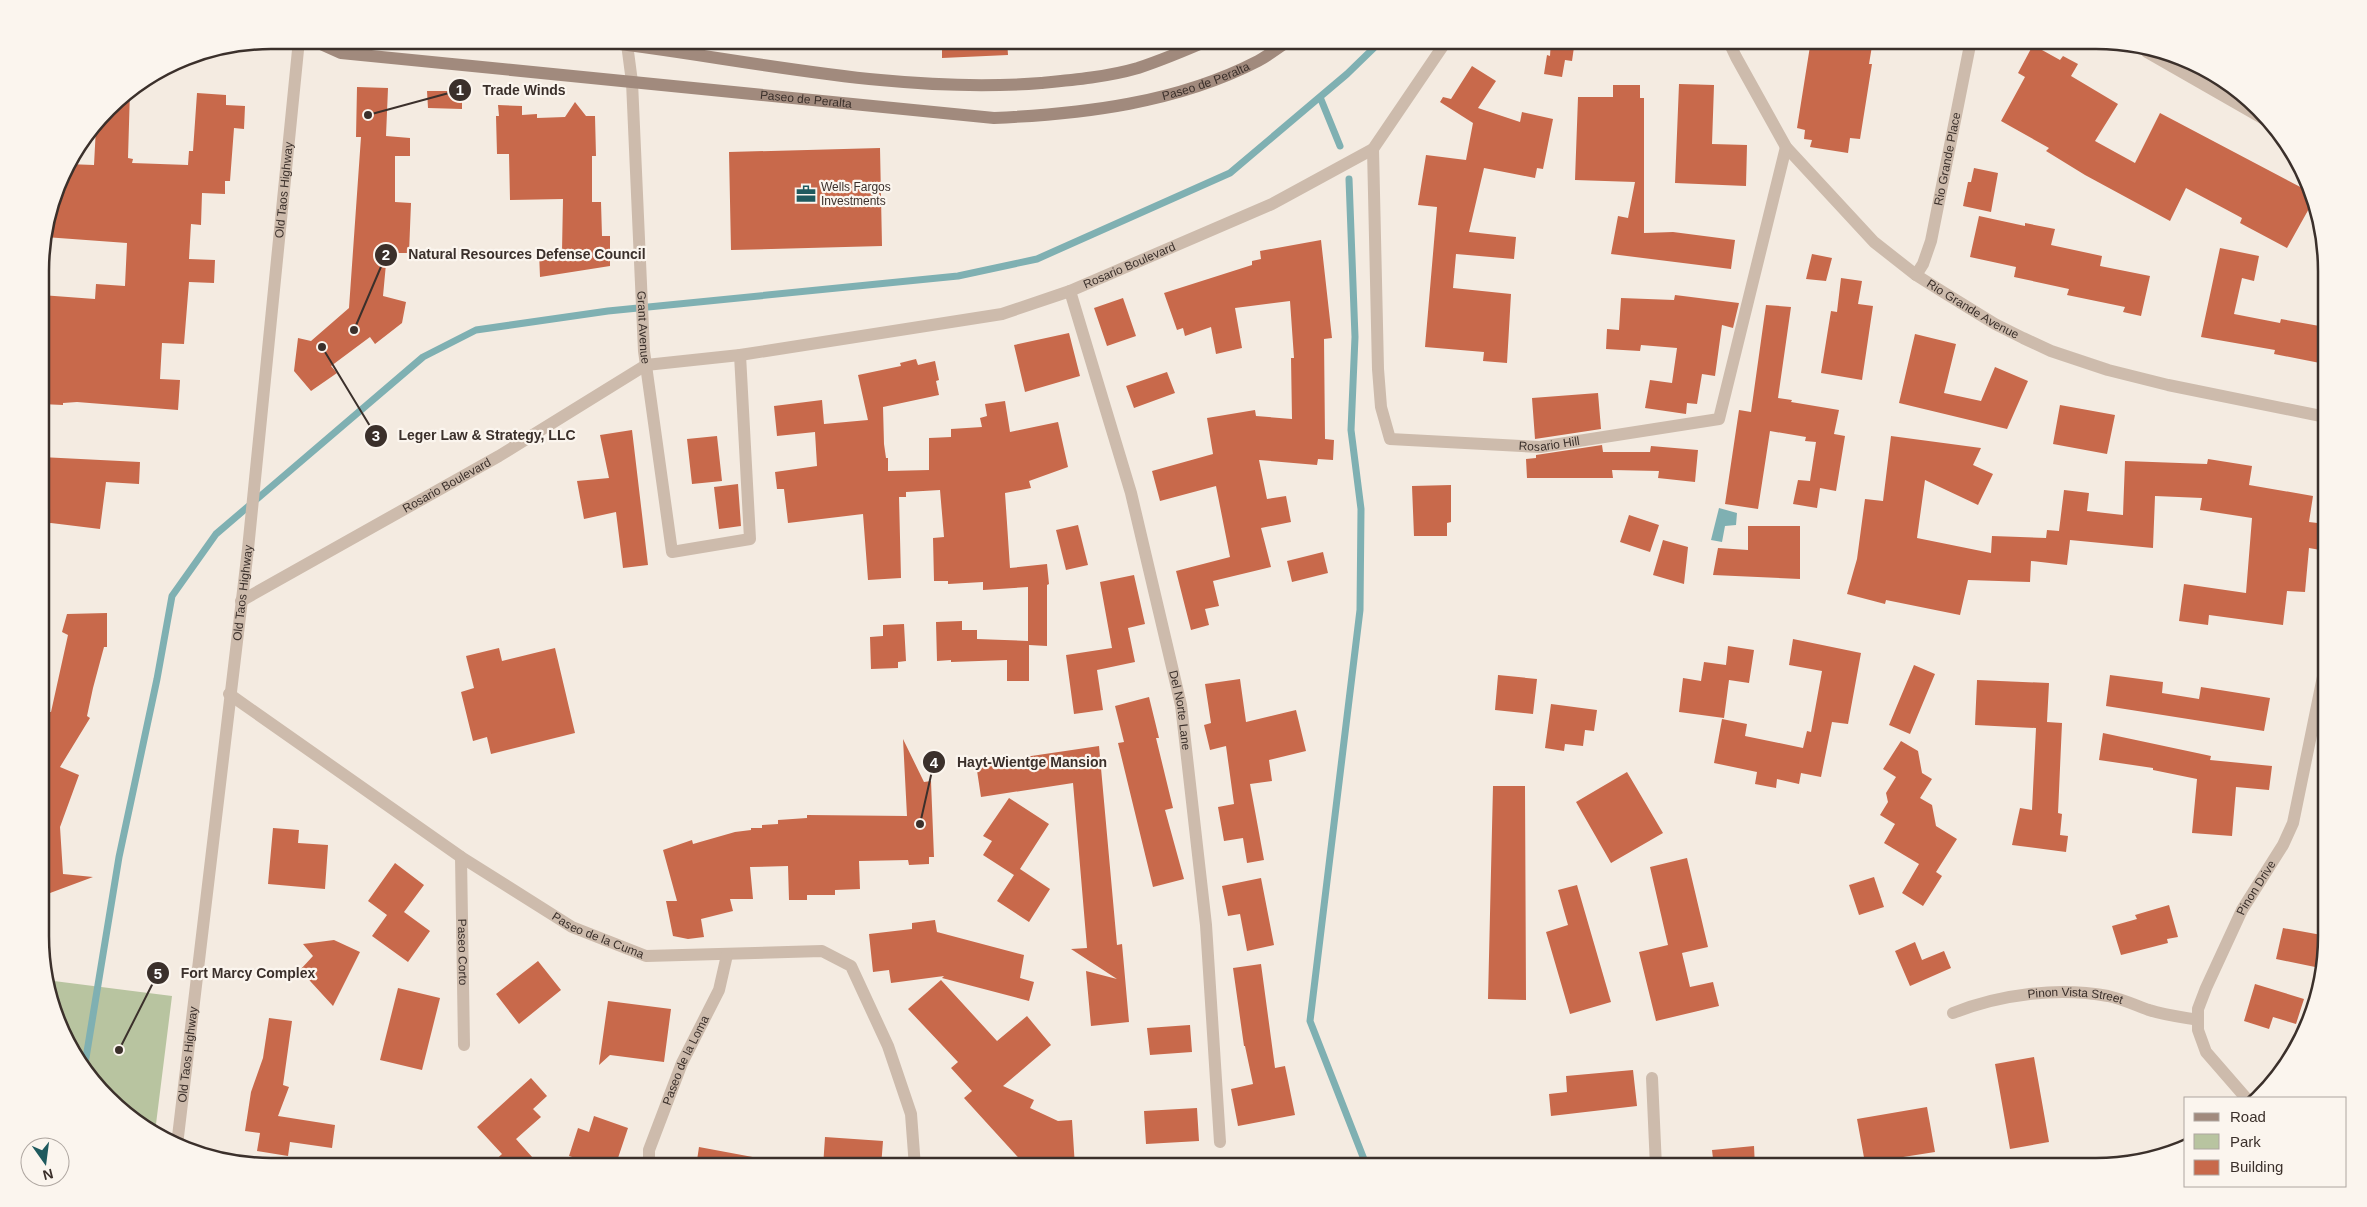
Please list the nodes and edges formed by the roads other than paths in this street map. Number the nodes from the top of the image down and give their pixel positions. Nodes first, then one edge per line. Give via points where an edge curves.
1 (299, 49) edge
2 (332, 49) edge
3 (628, 49) edge
4 (675, 49) edge
5 (1185, 49) edge
6 (1276, 49) edge
7 (1441, 49) edge
8 (1732, 49) edge
9 (1969, 49) edge
10 (2154, 56) edge
11 (632, 82) junction
12 (2248, 109) edge
13 (1786, 148) junction
14 (1373, 149) junction
15 (1916, 275) junction
16 (1070, 291) junction
17 (740, 355) junction
18 (646, 365) junction
19 (2318, 415) edge
20 (241, 601) junction
21 (229, 694) junction
22 (2318, 701) edge
23 (460, 858) junction
24 (727, 955) junction
25 (1953, 1013) dead end
26 (2198, 1020) junction
27 (464, 1045) dead end
28 (1652, 1078) dead end
29 (2245, 1097) edge
30 (178, 1137) edge
31 (1220, 1142) dead end
32 (649, 1158) edge
33 (914, 1158) edge
34 (1656, 1158) edge

1 - 20 street, Old Taos Highway
2 - 11 main road, Paseo de Peralta via 341,53
3 - 11 street, Grant Avenue
4 - 5 main road via 865,77 991,87 1076,80 1137,68
6 - 11 main road, Paseo de Peralta via 1258,61 1157,98 1041,116 994,118 936,114
7 - 14 street, Rosario Boulevard
8 - 13 street, Rio Grande Avenue
9 - 15 street, Rio Grande Place via 1931,241
10 - 12 street
11 - 18 street, Grant Avenue
13 - 14 street, Rosario Hill via 1719,419 1540,447 1390,439 1381,406 1378,369
13 - 15 street, Rio Grande Avenue via 1874,242
14 - 16 street, Rosario Boulevard via 1272,204
15 - 19 street, Rio Grande Avenue via 1995,324 2079,361 2138,378
16 - 17 street, Rosario Boulevard via 1002,314
16 - 31 street, Del Norte Lane via 1131,492 1181,705 1206,924
17 - 18 street, Rosario Boulevard
17 - 18 street, Grant Avenue via 750,539 672,552
18 - 20 street, Rosario Boulevard via 499,456
20 - 21 street, Old Taos Highway
21 - 23 street, Paseo de la Cuma
21 - 30 street, Old Taos Highway
22 - 26 street, Pinon Drive via 2293,822 2283,845 2242,910 2201,999
23 - 24 street, Paseo de la Cuma via 572,927 646,956
23 - 27 street, Paseo Corto
24 - 32 street, Paseo de la Loma via 719,990 682,1063 649,1150
24 - 33 street, Paseo de la Cuma via 822,951 851,966 888,1046 911,1114
25 - 26 street, Pinon Vista Street via 2020,996 2065,992 2108,996 2164,1014
26 - 29 street, Pinon Drive via 2206,1052
28 - 34 street

